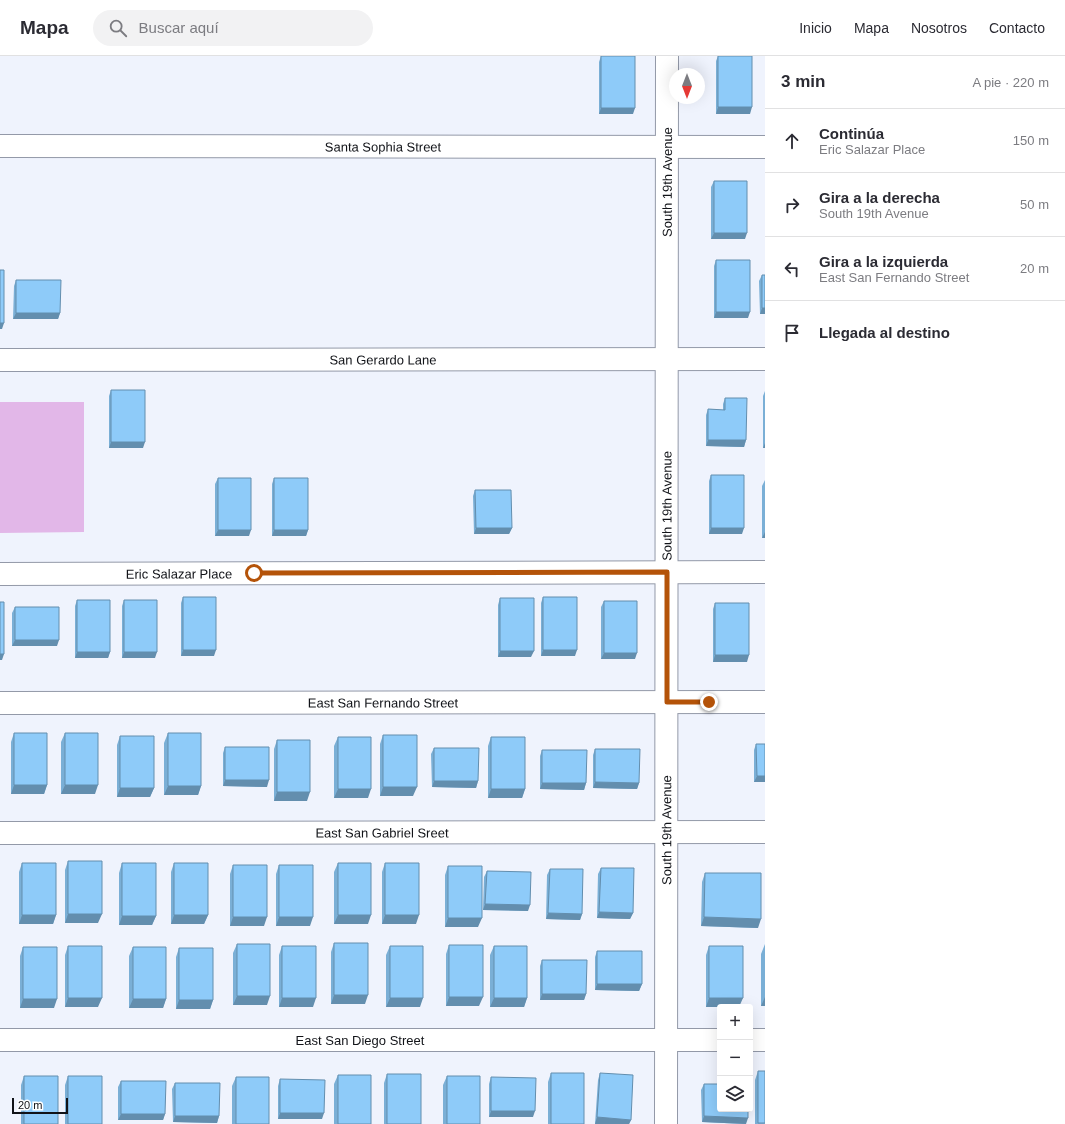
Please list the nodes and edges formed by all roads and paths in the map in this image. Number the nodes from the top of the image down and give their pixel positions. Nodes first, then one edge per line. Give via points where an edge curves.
1 (668, 56) edge
2 (0, 146) edge
3 (668, 147) junction
4 (765, 147) edge
5 (667, 359) junction
6 (765, 359) edge
7 (0, 360) edge
8 (667, 572) junction
9 (765, 572) edge
10 (0, 574) edge
11 (667, 702) junction
12 (765, 702) edge
13 (0, 703) edge
14 (667, 832) junction
15 (765, 832) edge
16 (0, 833) edge
17 (0, 1040) edge
18 (666, 1040) junction
19 (717, 1040) edge
20 (753, 1040) edge
21 (765, 1040) edge
22 (666, 1124) edge

1 - 3 street, South 19th Avenue
2 - 3 street, Santa Sophia Street
3 - 4 street, Santa Sophia Street
3 - 5 street, South 19th Avenue
5 - 6 street, San Gerardo Lane
5 - 7 street, San Gerardo Lane
5 - 8 street, South 19th Avenue
8 - 9 street, Eric Salazar Place
8 - 10 street, Eric Salazar Place
8 - 11 street, South 19th Avenue
11 - 12 street, East San Fernando Street
11 - 13 street, East San Fernando Street
11 - 14 street, South 19th Avenue
14 - 15 street, East San Gabriel Sreet
14 - 16 street, East San Gabriel Sreet
14 - 18 street, South 19th Avenue
17 - 18 street, East San Diego Street
18 - 19 street, East San Diego Street
18 - 22 street, South 19th Avenue
20 - 21 street

